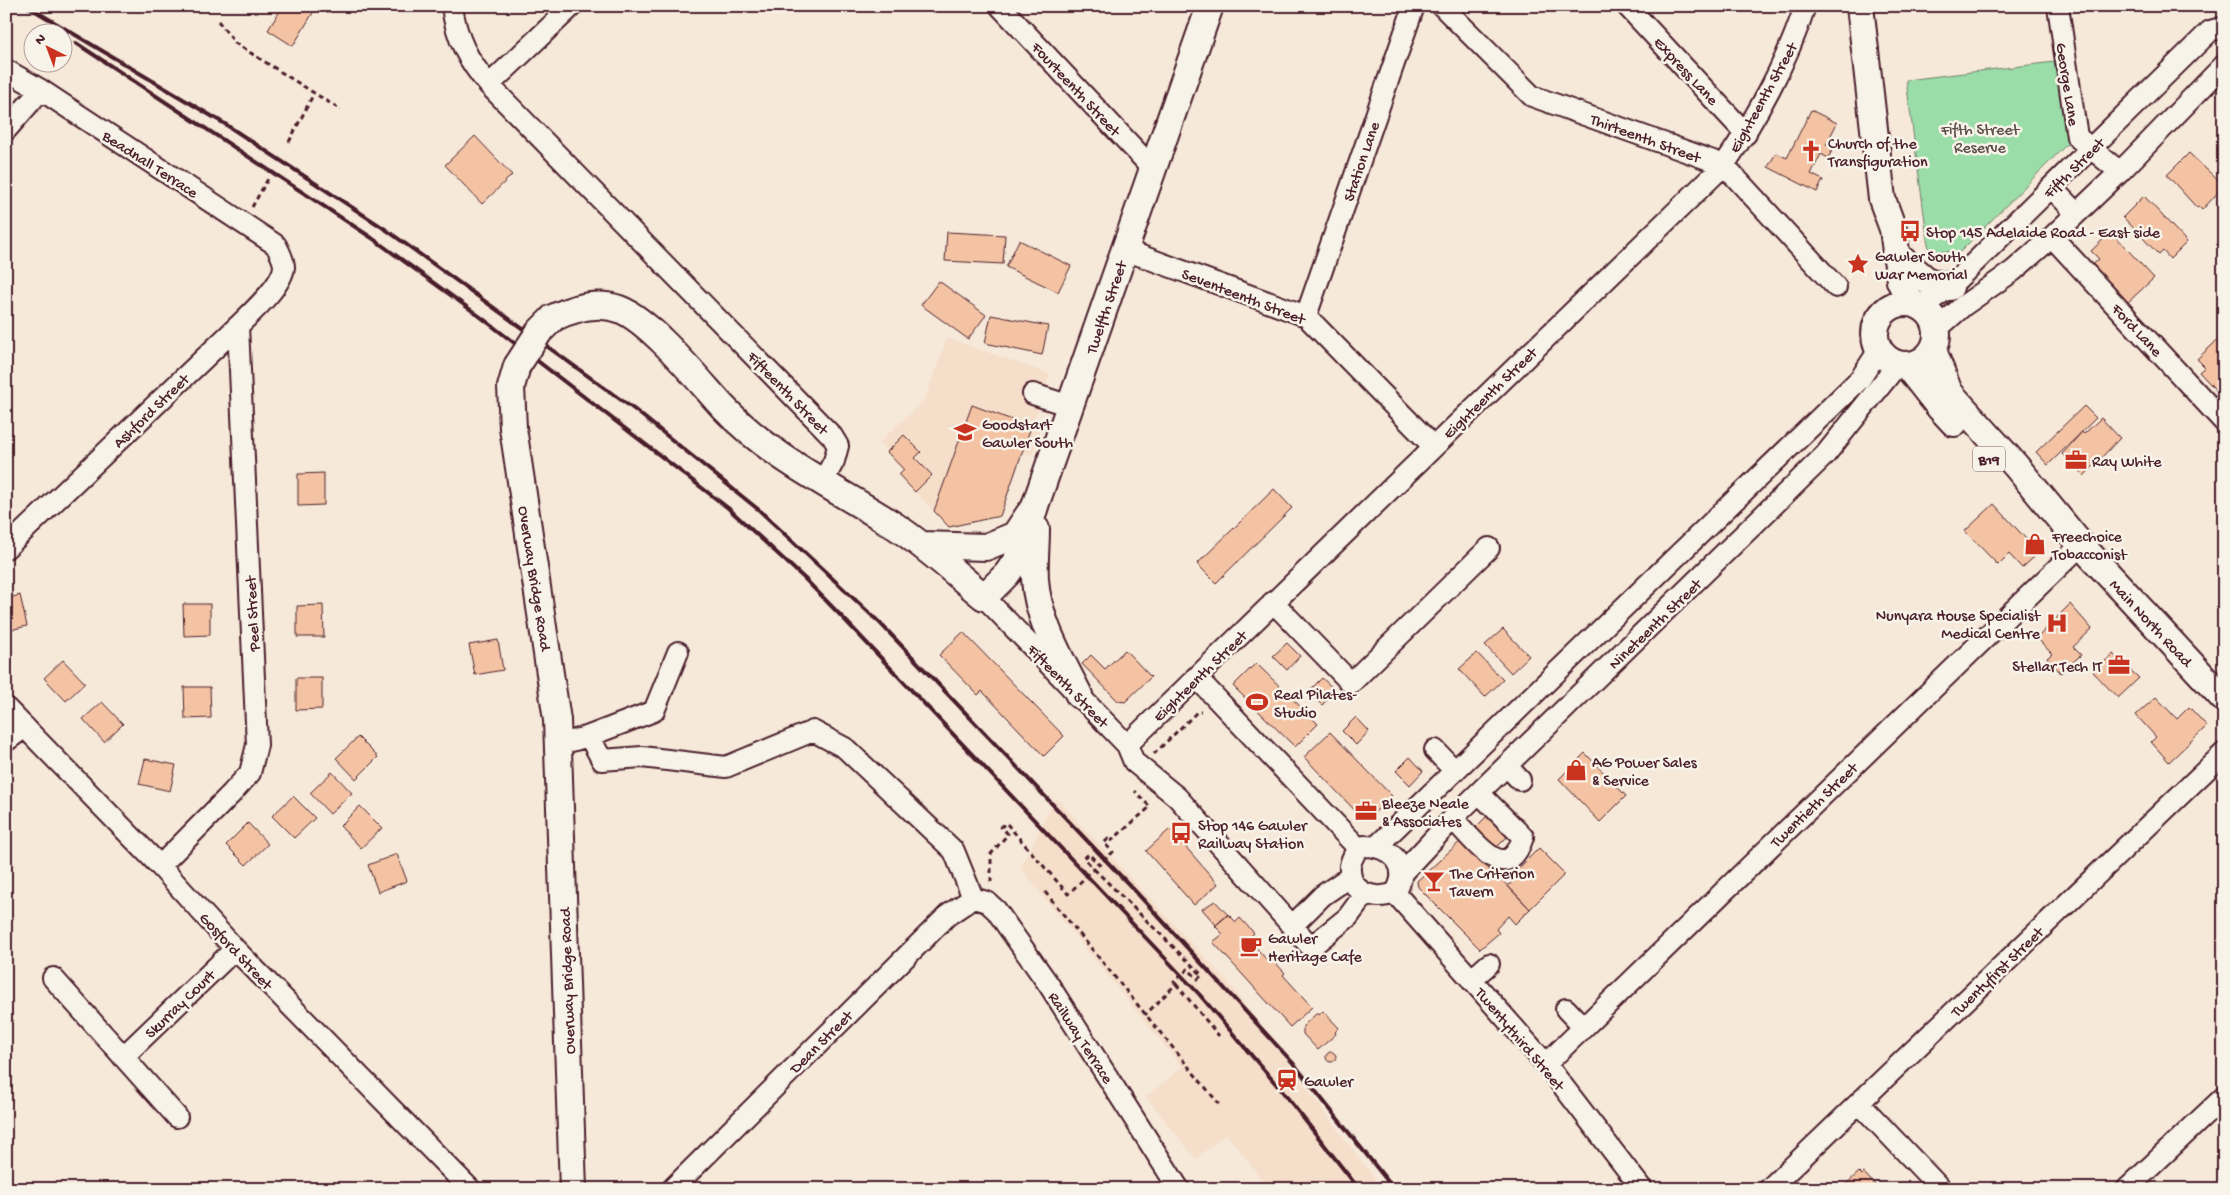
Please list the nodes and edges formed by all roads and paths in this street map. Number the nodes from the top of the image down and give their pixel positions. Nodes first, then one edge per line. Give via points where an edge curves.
1 (452, 6) edge
2 (572, 6) edge
3 (1000, 6) edge
4 (1210, 6) edge
5 (1414, 6) edge
6 (1442, 6) edge
7 (1627, 6) edge
8 (1805, 6) edge
9 (1860, 6) edge
10 (2058, 6) edge
11 (218, 21) dead end
12 (2224, 27) edge
13 (2224, 64) edge
14 (6, 70) edge
15 (489, 85) junction
16 (41, 90) junction
17 (314, 93) junction
18 (341, 110) dead end
19 (6, 130) edge
20 (1746, 134) junction
21 (288, 142) dead end
22 (2090, 149) junction
23 (1724, 165) junction
24 (1154, 169) junction
25 (2120, 172) junction
26 (269, 177) dead end
27 (2052, 188) junction
28 (1882, 199) junction
29 (2076, 213) junction
30 (243, 223) junction
31 (2052, 237) junction
32 (1125, 250) junction
33 (1896, 254) junction
34 (284, 265) joint
35 (1836, 287) dead end
36 (1950, 287) junction
37 (1915, 304) junction
38 (1886, 310) junction
39 (1306, 316) junction
40 (238, 326) junction
41 (1935, 340) junction
42 (1895, 360) junction
43 (1033, 394) dead end
44 (1070, 406) junction
45 (2224, 422) edge
46 (1433, 446) junction
47 (822, 483) junction
48 (1734, 500) junction
49 (1036, 503) junction
50 (1756, 523) junction
51 (922, 545) junction
52 (2080, 545) junction
53 (6, 548) edge
54 (1489, 548) dead end
55 (984, 597) junction
56 (1273, 602) junction
57 (678, 652) dead end
58 (1196, 677) junction
59 (1540, 688) junction
60 (1079, 695) junction
61 (2224, 699) edge
62 (6, 708) edge
63 (1205, 711) dead end
64 (1563, 712) junction
65 (25, 727) junction
66 (589, 736) junction
67 (6, 741) edge
68 (558, 745) junction
69 (1127, 745) junction
70 (1435, 750) dead end
71 (2224, 753) edge
72 (1148, 760) dead end
73 (1455, 771) junction
74 (1133, 788) dead end
75 (1436, 788) junction
76 (1479, 793) junction
77 (1456, 815) junction
78 (1368, 847) junction
79 (160, 866) junction
80 (1094, 869) junction
81 (1401, 874) junction
82 (1351, 876) junction
83 (1045, 892) dead end
84 (1395, 893) junction
85 (1366, 894) junction
86 (980, 900) junction
87 (1292, 926) junction
88 (235, 949) junction
89 (1489, 964) dead end
90 (53, 978) dead end
91 (1471, 980) junction
92 (1176, 984) junction
93 (1566, 1009) dead end
94 (1145, 1015) junction
95 (1583, 1027) junction
96 (1219, 1036) dead end
97 (123, 1057) junction
98 (1546, 1064) junction
99 (2224, 1097) edge
100 (1858, 1103) junction
101 (1219, 1104) dead end
102 (177, 1117) dead end
103 (470, 1189) edge
104 (573, 1189) edge
105 (672, 1189) edge
106 (1179, 1189) edge
107 (1642, 1189) edge
108 (1769, 1189) edge
109 (1941, 1189) edge
110 (2127, 1189) edge

1 - 15 street via 454,26 463,47 472,66
2 - 15 street
3 - 24 street, Fourteenth Street
4 - 24 main road, Twelfth Street
5 - 39 street, Station Lane
6 - 23 street, Thirteenth Street via 1532,96
7 - 20 street, Express Lane
8 - 20 street, Eighteenth Street via 1797,33
9 - 28 main road, B19
10 - 22 street, George Lane via 2077,137
11 - 17 path via 235,43
12 - 22 street, Fifth Street via 2210,31
13 - 25 street
14 - 16 street, Beadnall Terrace
15 - 47 street, Fifteenth Street via 832,436 838,446 834,462
16 - 19 street
16 - 30 street, Beadnall Terrace
17 - 18 path
17 - 21 path
20 - 23 street, Eighteenth Street
22 - 25 street, George Lane
22 - 27 street, Fifth Street
23 - 35 street, Thirteenth Street
23 - 46 street, Eighteenth Street
24 - 32 main road, Twelfth Street
25 - 29 street
26 - 30 path
27 - 29 street
27 - 36 street, Fifth Street
28 - 33 main road, B19 via 1893,230
28 - 38 main road, B19 via 1878,237
29 - 31 street
30 - 34 street, Beadnall Terrace via 276,245
31 - 41 street via 2013,271 1963,306
31 - 45 street, Ford Lane
32 - 39 street, Seventeenth Street
32 - 44 main road, Twelfth Street
33 - 36 main road via 1929,282
33 - 37 main road, B19 via 1900,281
34 - 40 street, Ashford Street via 282,276
36 - 37 street, Fifth Street via 1930,301
37 - 38 main road via 1893,305
37 - 41 main road, B19 via 1934,320
38 - 42 main road via 1875,329 1875,340
39 - 46 street, Seventeenth Street
40 - 53 street, Ashford Street
40 - 79 street, Peel Street via 256,756 250,773 232,794
41 - 42 main road via 1922,361
41 - 52 main road, B19 via 1949,392 2016,466
42 - 48 street, Nineteenth Street via 1860,378
42 - 50 street, Nineteenth Street via 1825,455
42 - 52 main road, B19 via 2006,476
43 - 44 street
44 - 49 main road, Twelfth Street
46 - 56 street, Eighteenth Street
47 - 51 main road, Fifteenth Street
47 - 68 main road, Overway Bridge Road, bridge via 757,438 642,323 619,309 596,305 573,308 553,318 539,332 517,366 511,387 513,428 556,710
48 - 50 street
48 - 59 street, Nineteenth Street
49 - 51 main road via 1015,535 986,547
49 - 55 main road, Twelfth Street via 1020,555
49 - 60 main road via 1035,581 1050,636
50 - 64 street, Nineteenth Street
51 - 55 main road, Fifteenth Street
52 - 61 main road, Main North Road / B19
52 - 95 street, Twentieth Street
54 - 56 street via 1351,683
55 - 60 street, Fifteenth Street
56 - 58 street, Eighteenth Street
57 - 66 street via 654,710
58 - 69 street, Eighteenth Street
58 - 78 street
59 - 64 street
59 - 73 street, Nineteenth Street
60 - 69 street, Fifteenth Street
62 - 65 street, Gosford Street
63 - 72 path via 1197,712
64 - 76 street, Nineteenth Street via 1513,773
65 - 67 street
65 - 79 street, Gosford Street
66 - 68 street
66 - 86 street, Railway Terrace via 602,760 642,758 726,767 813,730 845,748 954,852
68 - 104 main road, Overway Bridge Road
69 - 87 street, Fifteenth Street via 1134,762 1169,789
70 - 73 street
71 - 100 street, Twentyfirst Street
73 - 75 street, Nineteenth Street
74 - 80 path via 1150,807 1110,842 1108,839 1104,843 1112,852 1099,865 1089,854 1084,858
75 - 77 street
75 - 78 street, Nineteenth Street
76 - 77 street, Nineteenth Street
76 - 77 street via 1523,836 1520,849 1509,860 1501,861 1490,856
77 - 81 street, Nineteenth Street
78 - 81 street via 1386,849 1399,863
78 - 82 street via 1351,860
79 - 88 street, Gosford Street
80 - 86 path via 1068,894 1006,823 1002,827 1008,834 991,854 991,893
80 - 92 path via 1202,975 1198,979 1188,969 1174,982
81 - 84 street
82 - 85 street via 1357,888
82 - 87 street via 1322,895
83 - 94 path
84 - 85 street via 1379,898
84 - 91 street, Twentythird Street
85 - 87 street, Fifteenth Street via 1348,917 1311,947
86 - 105 street, Dean Street via 948,915
86 - 106 street, Railway Terrace via 996,910 1049,985
88 - 97 street, Skurray Court
88 - 103 street, Gosford Street
89 - 91 street
90 - 97 street
91 - 98 street, Twentythird Street
92 - 94 path
92 - 96 path
93 - 95 street
94 - 101 path
95 - 98 street, Twentieth Street
97 - 102 street
98 - 107 street, Twentythird Street
99 - 110 street
100 - 108 street, Twentyfirst Street
100 - 109 street

